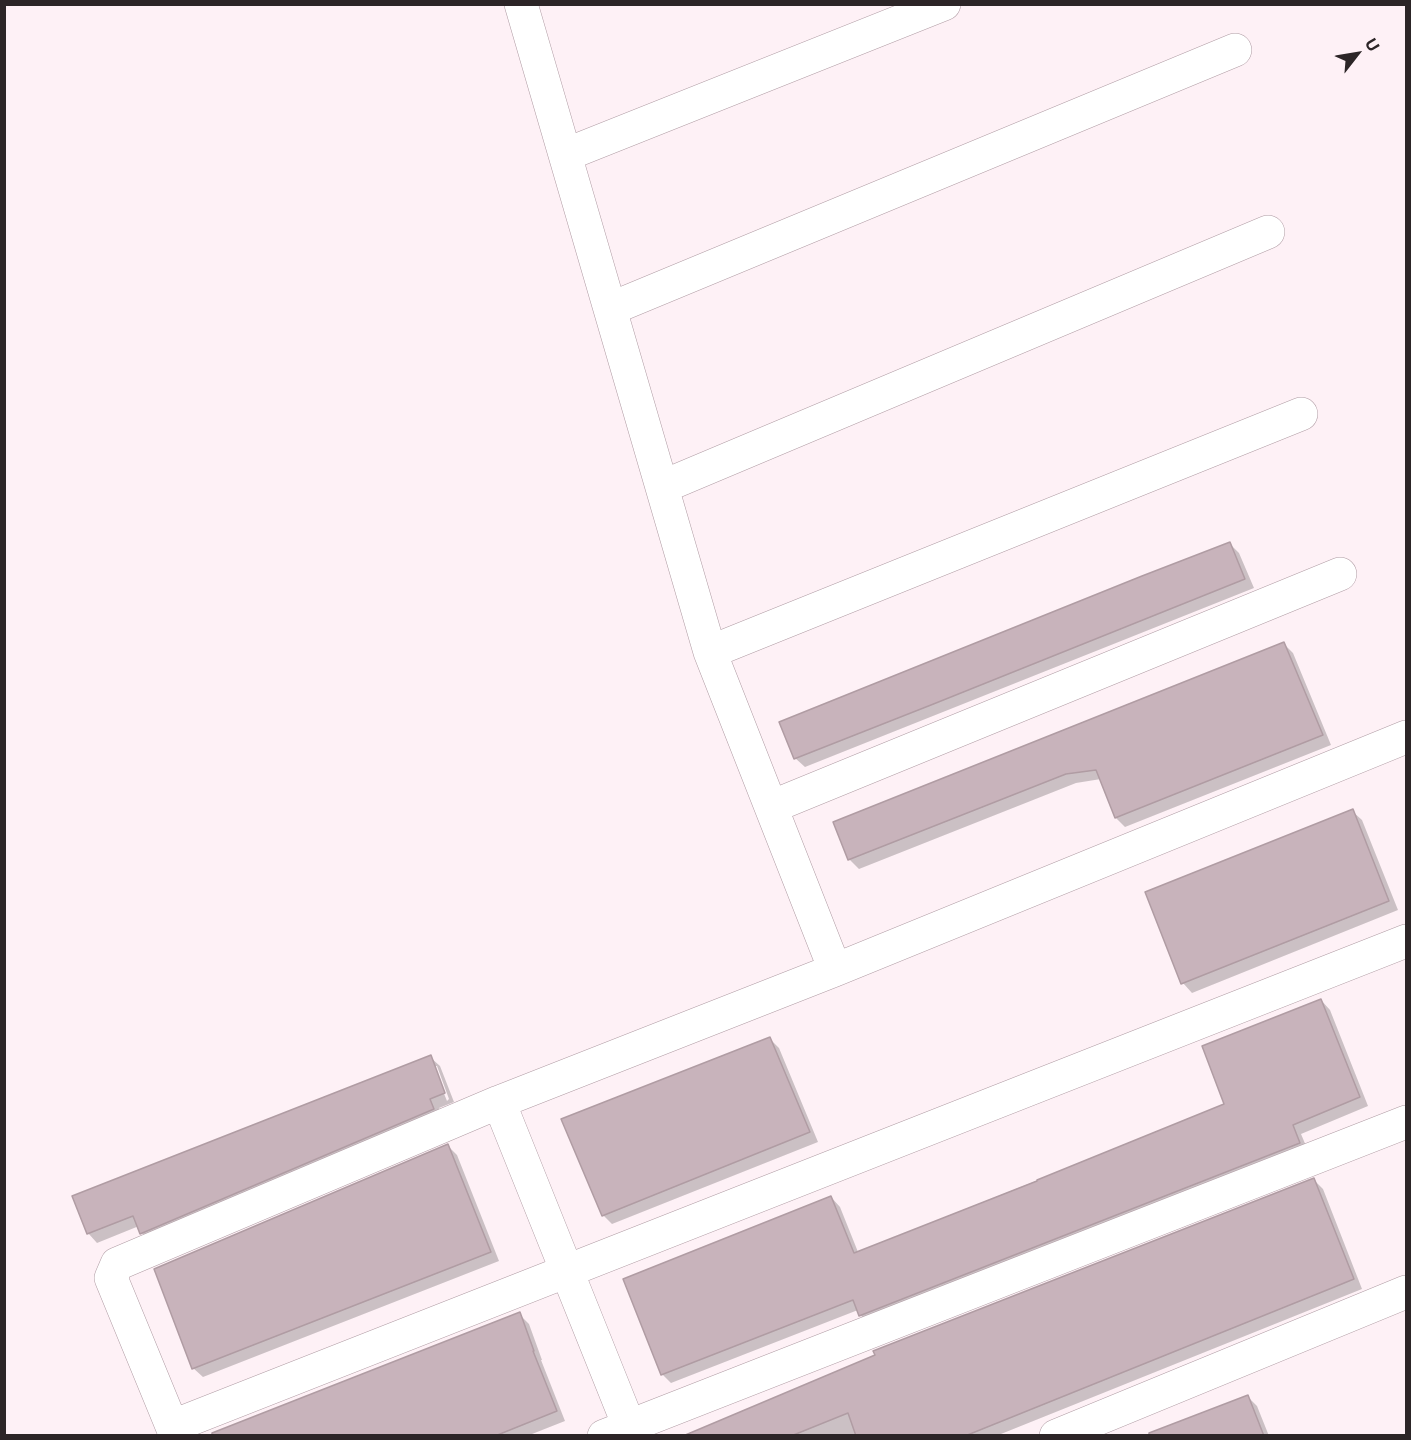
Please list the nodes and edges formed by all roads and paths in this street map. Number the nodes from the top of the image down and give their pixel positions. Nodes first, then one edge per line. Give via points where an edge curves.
1 (521, 4) edge
2 (944, 4) edge
3 (1235, 50) dead end
4 (565, 155) junction
5 (1268, 232) dead end
6 (610, 309) junction
7 (1301, 414) dead end
8 (662, 487) junction
9 (1340, 574) dead end
10 (710, 652) junction
11 (1407, 737) edge
12 (771, 807) junction
13 (1407, 941) edge
14 (835, 970) junction
15 (499, 1102) junction
16 (1407, 1122) edge
17 (567, 1271) junction
18 (1407, 1292) edge
19 (175, 1431) edge
20 (622, 1432) edge
21 (1056, 1436) edge

1 - 4 street
2 - 4 street
3 - 6 street
4 - 6 street
5 - 8 street
6 - 8 street
7 - 10 street
8 - 10 street
9 - 12 street
10 - 12 street
11 - 14 street
12 - 14 street
13 - 17 street
14 - 15 street
15 - 17 street
15 - 19 street via 117,1264 111,1278
16 - 20 street
17 - 19 street
17 - 20 street
18 - 21 street

